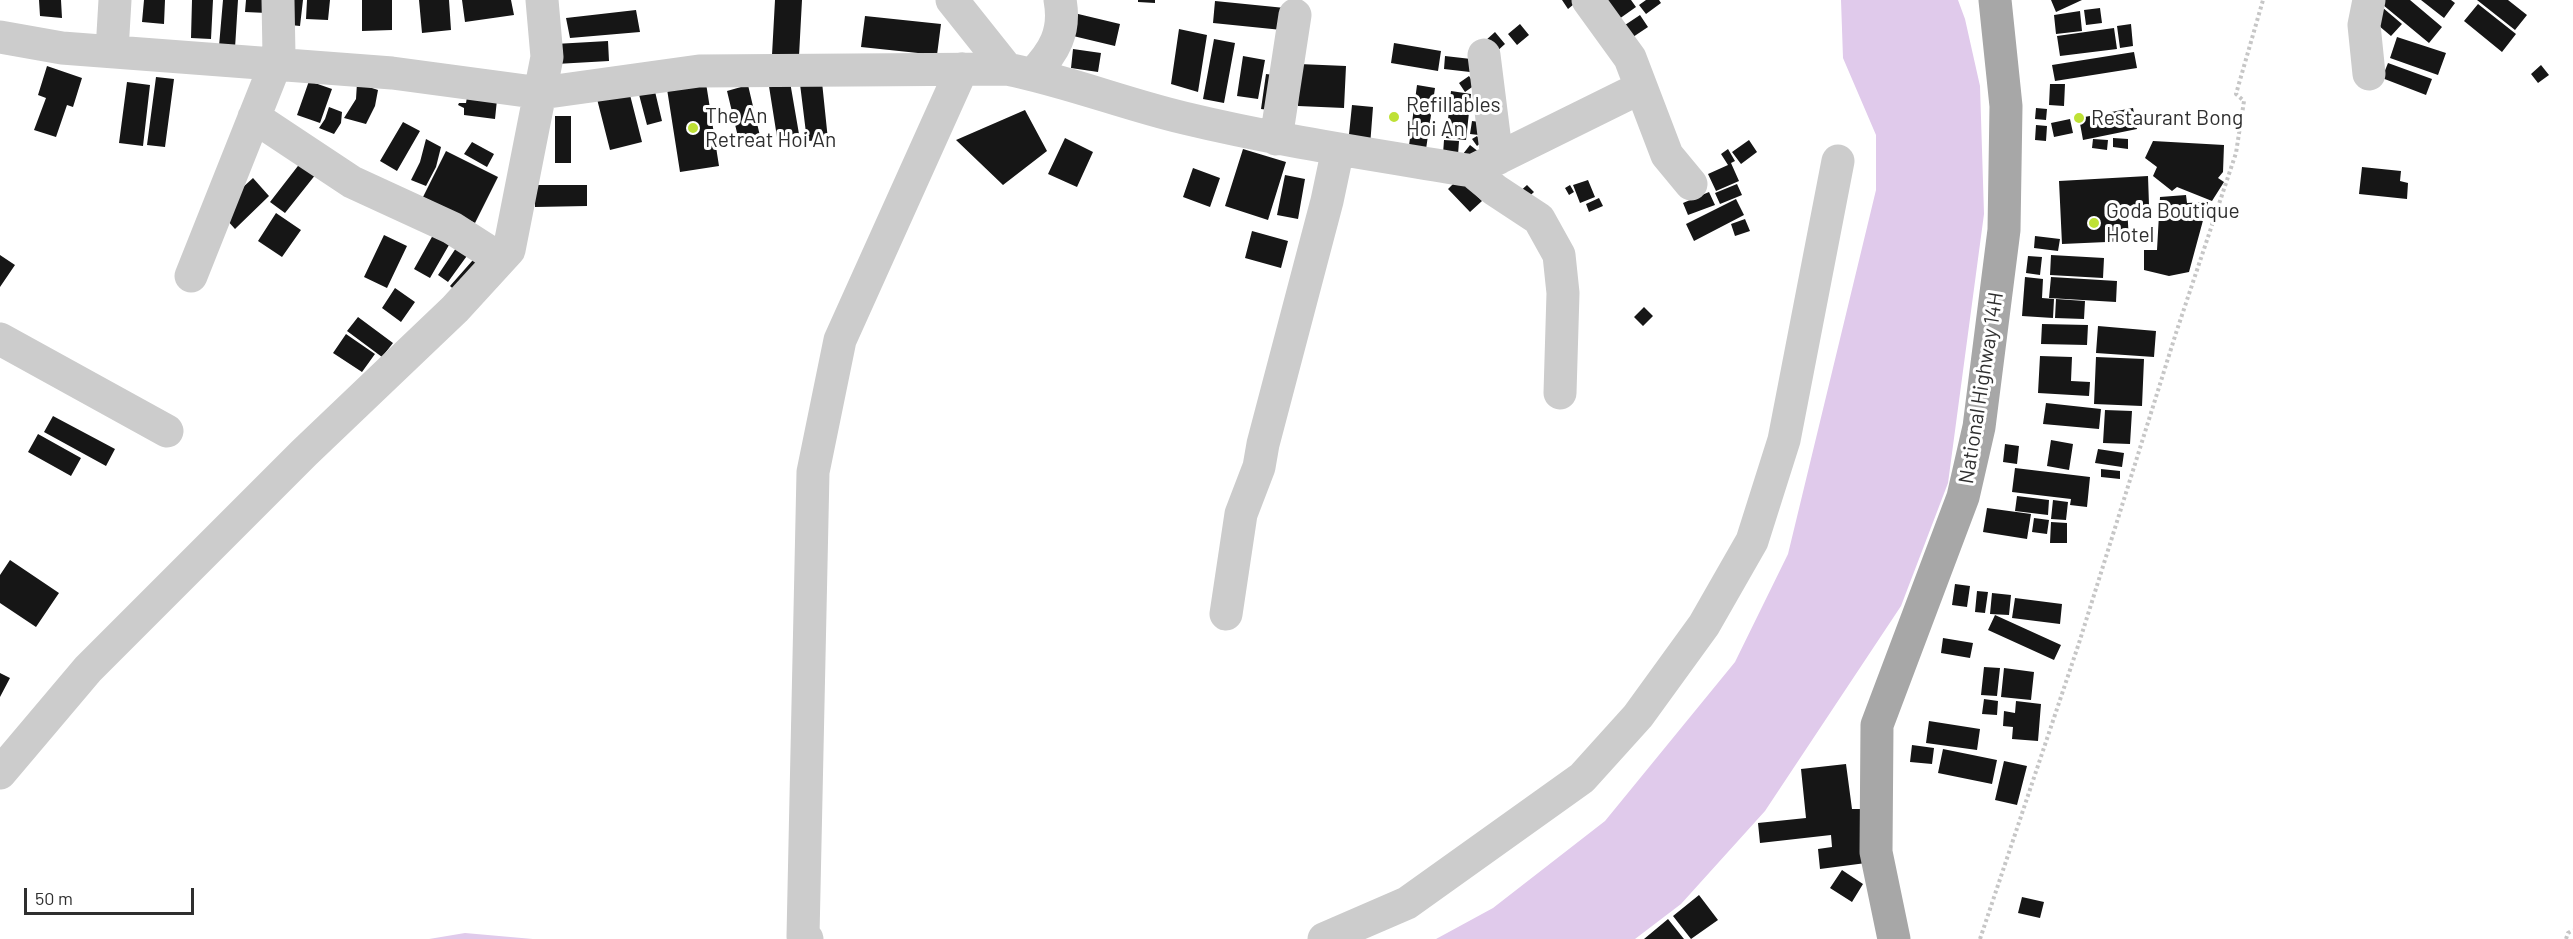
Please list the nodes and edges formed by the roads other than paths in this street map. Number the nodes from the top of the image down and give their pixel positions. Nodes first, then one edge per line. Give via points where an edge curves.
1 (115, 0) edge
2 (278, 0) edge
3 (542, 0) edge
4 (952, 0) edge
5 (1060, 0) edge
6 (1587, 0) edge
7 (1995, 0) edge
8 (2369, 0) edge
9 (1295, 15) dead end
10 (0, 37) edge
11 (112, 51) junction
12 (1484, 55) dead end
13 (276, 64) junction
14 (962, 69) junction
15 (1020, 72) junction
16 (2369, 74) dead end
17 (1640, 88) junction
18 (541, 93) junction
19 (254, 117) junction
20 (1276, 140) junction
21 (1338, 149) junction
22 (1838, 161) dead end
23 (1485, 165) junction
24 (1691, 184) dead end
25 (505, 254) junction
26 (191, 276) dead end
27 (0, 339) edge
28 (1560, 393) dead end
29 (167, 431) dead end
30 (1226, 614) dead end
31 (0, 773) edge
32 (807, 939) edge
33 (1324, 939) edge
34 (1894, 939) edge

1 - 11 street
2 - 13 street
3 - 18 street via 547,57
4 - 15 street
5 - 15 street via 1059,34 1052,53
6 - 17 street via 1630,58
7 - 34 main road, National Highway 14H via 2006,106 2004,230 1979,427 1963,497 1877,725 1876,852
8 - 16 street via 2364,25
9 - 20 street
10 - 11 street via 62,48
11 - 13 street
12 - 23 street
13 - 18 street via 392,73
13 - 19 street
14 - 15 street
14 - 18 street via 699,71
14 - 32 street via 840,340 813,472 803,936
15 - 20 street via 1150,110
17 - 23 street
17 - 24 street via 1667,156
18 - 25 street via 511,245
19 - 25 street via 352,182 452,228 494,255
19 - 26 street
20 - 21 street
21 - 23 street
21 - 30 street via 1259,467 1241,514
22 - 33 street via 1784,440 1752,541 1704,625 1638,716 1582,778 1407,903
23 - 28 street via 1495,190 1539,219 1559,255 1563,293
25 - 31 street via 455,309 97,660
27 - 29 street

